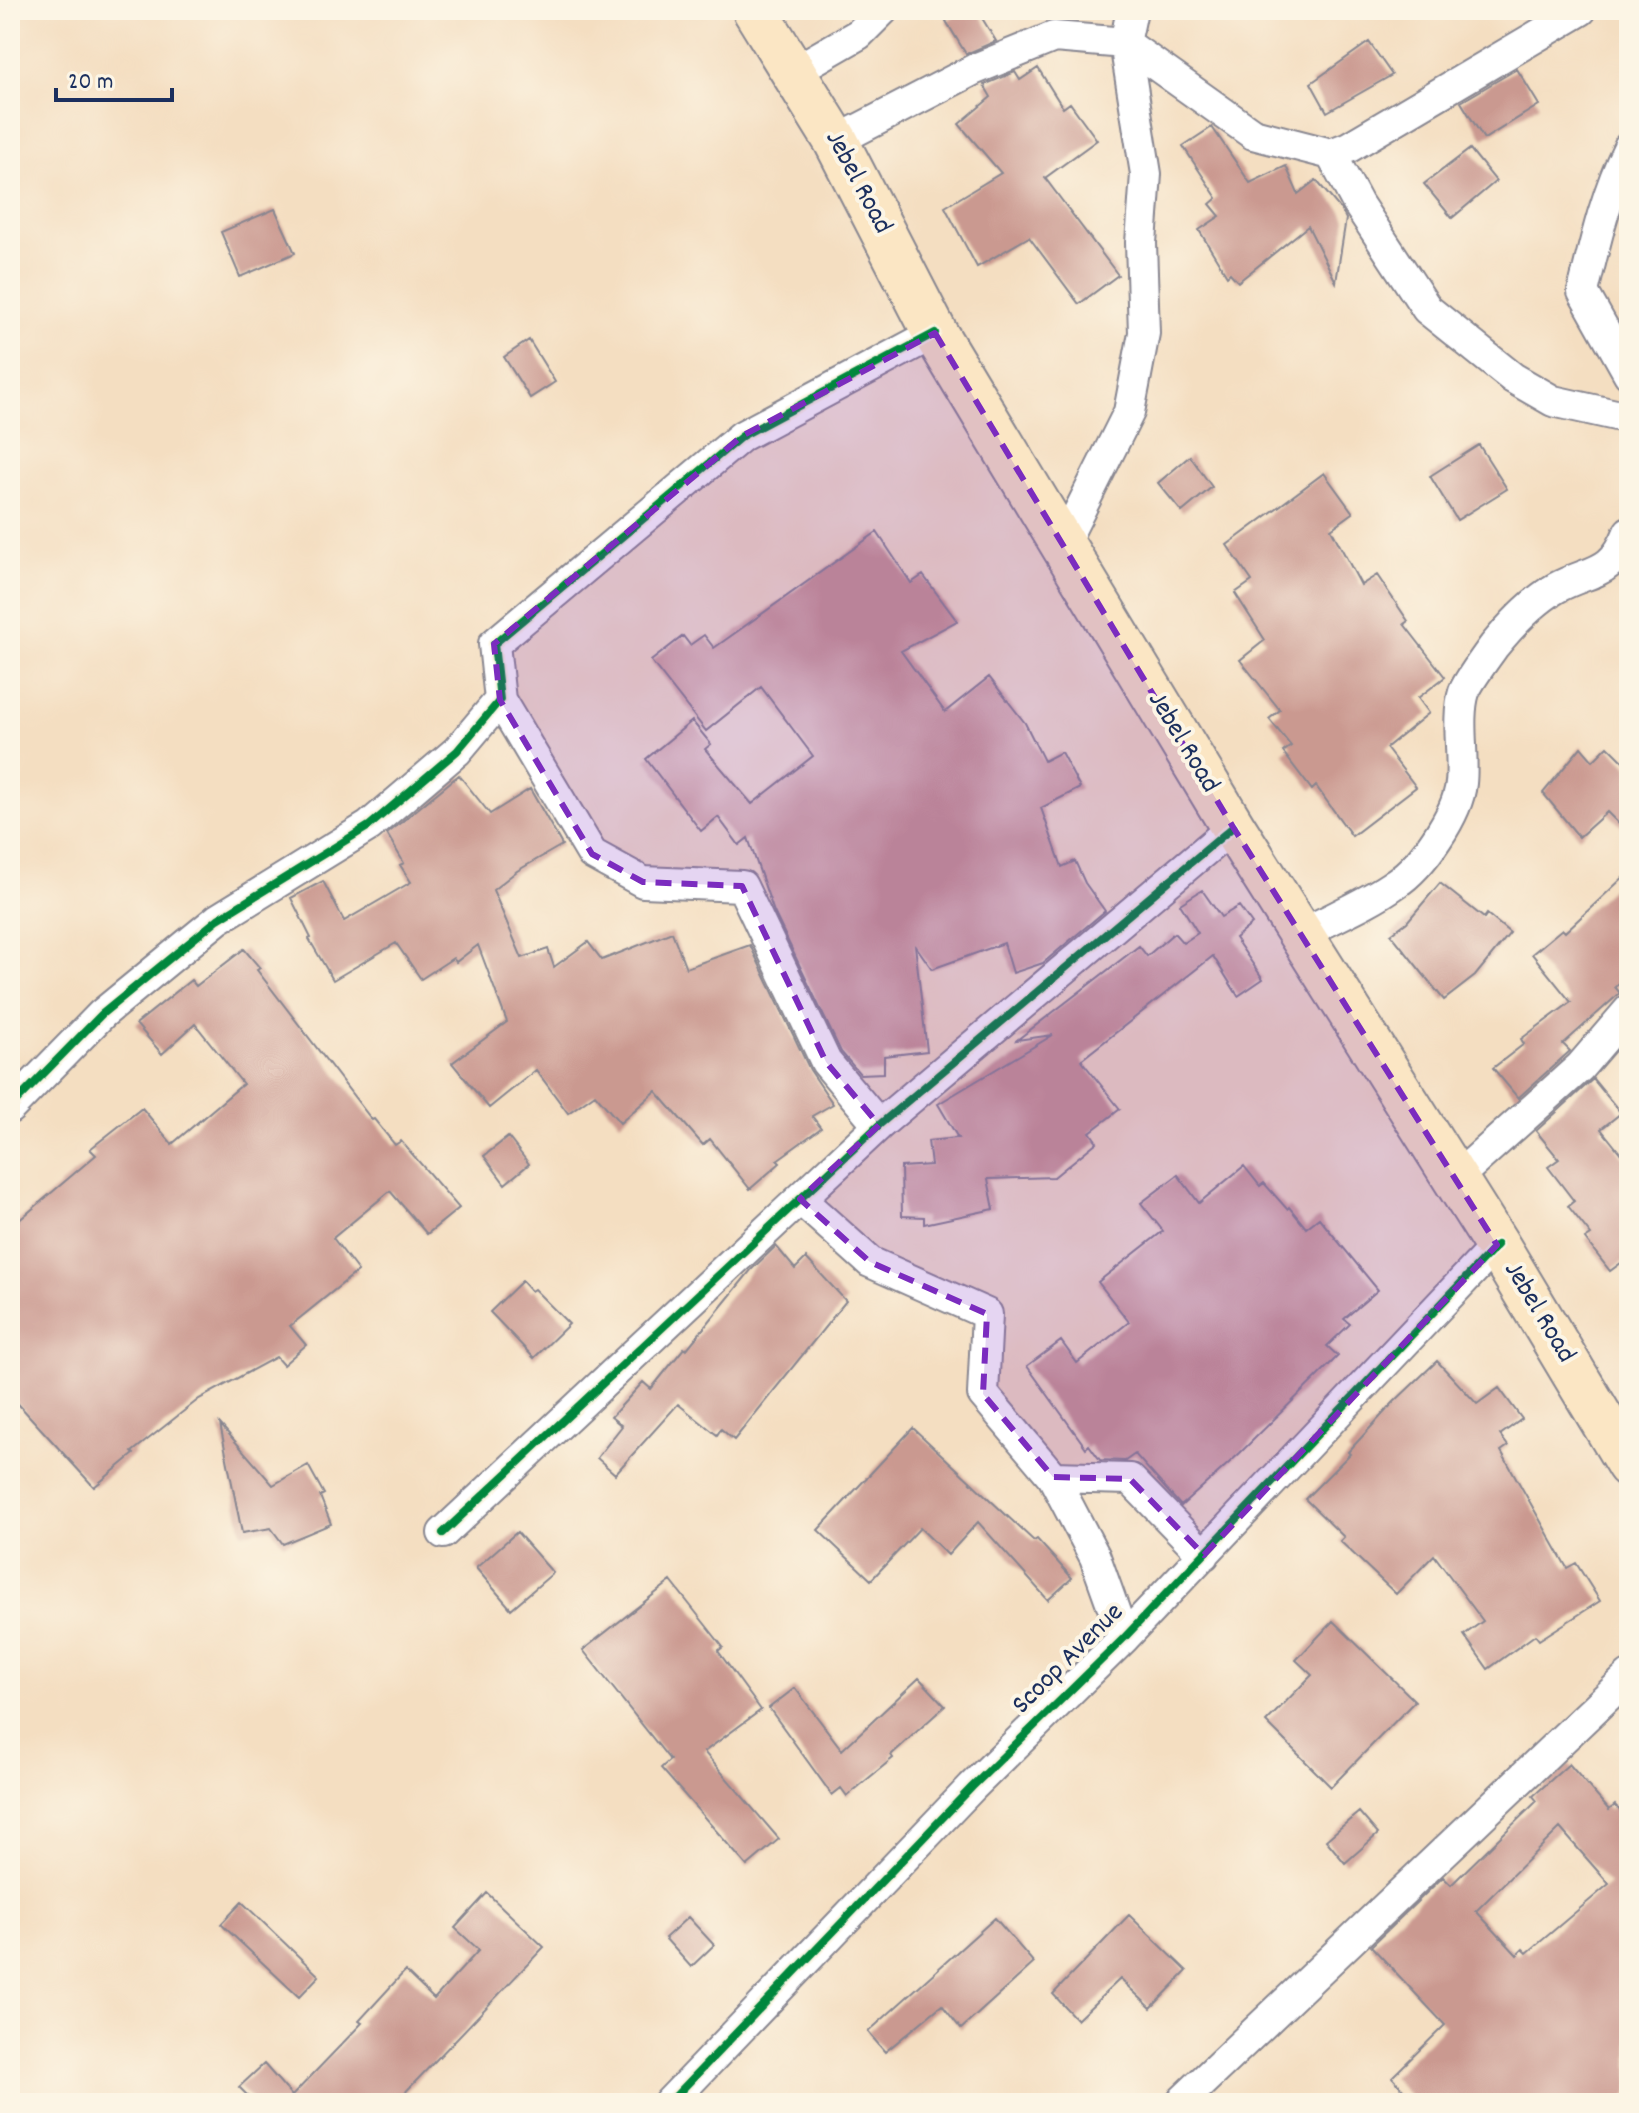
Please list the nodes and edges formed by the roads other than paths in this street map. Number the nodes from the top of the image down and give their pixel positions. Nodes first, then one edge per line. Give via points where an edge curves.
1 (755, 10) edge
2 (883, 10) edge
3 (1132, 10) edge
4 (1581, 10) edge
5 (1125, 43) junction
6 (793, 72) junction
7 (836, 141) junction
8 (1629, 147) edge
9 (1331, 154) junction
10 (935, 333) junction
11 (1629, 374) edge
12 (1629, 418) edge
13 (1629, 532) edge
14 (1063, 544) junction
15 (500, 700) junction
16 (1233, 827) junction
17 (1300, 935) junction
18 (1629, 1010) edge
19 (10, 1108) edge
20 (879, 1125) junction
21 (1454, 1180) junction
22 (800, 1199) junction
23 (1497, 1245) junction
24 (1624, 1442) edge
25 (1053, 1477) junction
26 (443, 1533) dead end
27 (1204, 1555) junction
28 (1124, 1638) junction
29 (1629, 1676) edge
30 (669, 2103) edge
31 (1180, 2103) edge

1 - 6 main road, Jebel Road
2 - 6 street via 859,34
3 - 5 street
4 - 9 street
5 - 7 street via 1054,37 975,69
5 - 9 street via 1253,134
5 - 14 street via 1146,174 1141,243 1144,333 1129,412
6 - 7 main road, Jebel Road
7 - 10 main road, Jebel Road
8 - 11 street via 1614,177 1583,292
9 - 12 street via 1427,309 1513,378 1553,401
10 - 14 main road, Jebel Road
10 - 15 street via 742,436 619,537 494,644
13 - 17 street via 1604,570 1554,590 1523,614 1465,692 1461,785 1445,826 1416,865 1397,883
14 - 16 main road, Jebel Road
15 - 19 street via 457,751 369,826 218,919 102,1014
15 - 20 street via 592,854 643,882 742,886 826,1062
16 - 17 main road, Jebel Road
16 - 20 street
17 - 21 main road, Jebel Road
18 - 21 street via 1580,1067
20 - 22 street
21 - 23 main road, Jebel Road
22 - 25 street via 870,1262 987,1314 983,1394
22 - 26 street
23 - 24 main road, Jebel Road
23 - 27 street, Scoop Avenue
25 - 27 street via 1130,1479
25 - 28 street via 1095,1557
27 - 28 street, Scoop Avenue
28 - 30 street, Scoop Avenue via 972,1787
29 - 31 street

